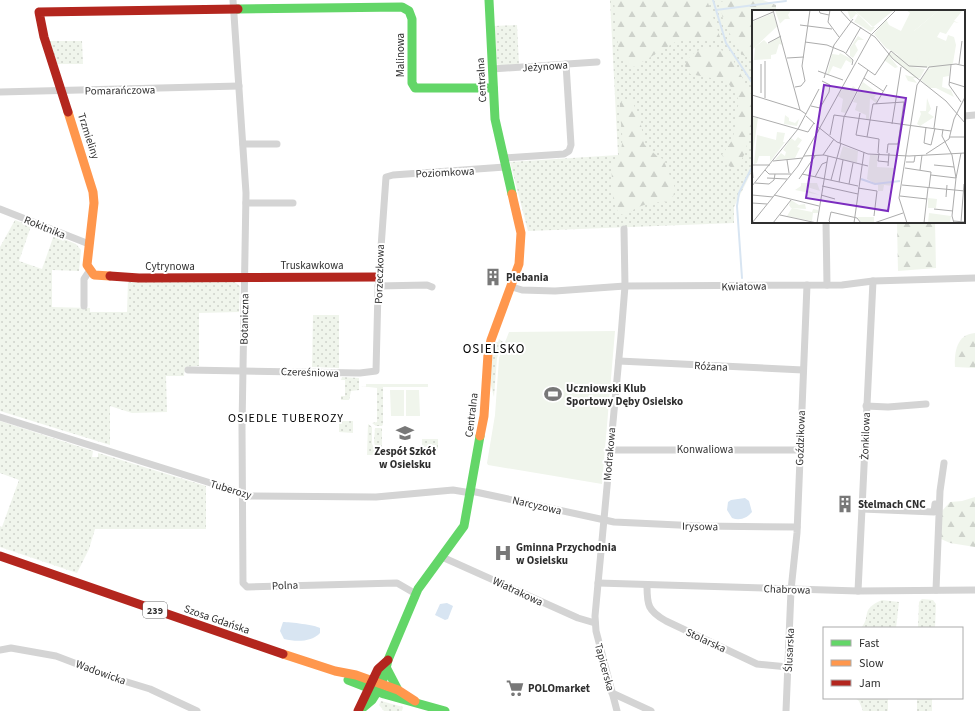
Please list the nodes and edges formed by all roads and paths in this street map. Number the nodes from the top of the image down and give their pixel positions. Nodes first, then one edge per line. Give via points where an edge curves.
1 (489, 0) edge
2 (233, 4) edge
3 (343, 4) edge
4 (39, 12) joint
5 (597, 62) dead end
6 (566, 64) junction
7 (492, 69) junction
8 (239, 86) junction
9 (493, 88) junction
10 (61, 91) junction
11 (0, 92) edge
12 (975, 115) edge
13 (965, 116) edge
14 (243, 144) junction
15 (277, 144) dead end
16 (504, 162) junction
17 (386, 177) joint
18 (246, 203) junction
19 (293, 203) dead end
20 (0, 210) edge
21 (826, 223) edge
22 (624, 229) dead end
23 (89, 244) junction
24 (92, 272) junction
25 (245, 278) junction
26 (975, 278) edge
27 (378, 281) junction
28 (873, 282) junction
29 (807, 285) junction
30 (827, 285) junction
31 (432, 286) dead end
32 (624, 286) junction
33 (512, 287) junction
34 (84, 306) dead end
35 (618, 361) junction
36 (188, 370) dead end
37 (243, 370) junction
38 (803, 370) junction
39 (376, 371) joint
40 (926, 404) dead end
41 (866, 406) junction
42 (0, 417) edge
43 (610, 450) junction
44 (800, 450) junction
45 (944, 463) dead end
46 (937, 478) dead end
47 (471, 492) junction
48 (242, 494) junction
49 (862, 509) junction
50 (604, 520) junction
51 (797, 527) junction
52 (0, 556) edge
53 (442, 557) junction
54 (598, 583) junction
55 (647, 586) junction
56 (791, 590) junction
57 (936, 590) junction
58 (975, 590) edge
59 (858, 591) junction
60 (416, 594) junction
61 (595, 623) junction
62 (0, 650) edge
63 (387, 663) junction
64 (788, 666) junction
65 (375, 686) junction
66 (398, 690) junction
67 (612, 693) junction
68 (415, 701) junction
69 (197, 711) edge
70 (358, 711) edge
71 (445, 711) edge
72 (617, 711) edge
73 (651, 711) edge
74 (786, 711) edge

1 - 7 street, Centralna
2 - 3 street, Malinowa
2 - 4 street, Malinowa
2 - 8 street, Botaniczna
3 - 9 street, Malinowa via 399,7 409,11 412,19 412,83 415,88
4 - 10 street, Trzmieliny via 42,32
5 - 6 street, Jeżynowa
6 - 7 street, Jeżynowa
6 - 16 street via 571,145 569,151 564,154
7 - 9 street, Centralna
8 - 10 street, Pomarańczowa
8 - 14 street, Botaniczna
9 - 16 street, Centralna via 497,133
10 - 11 street, Pomarańczowa
10 - 23 street, Trzmieliny via 93,192
12 - 13 street
14 - 15 street
14 - 18 street, Botaniczna
16 - 17 street, Poziomkowa
16 - 33 street, Centralna via 521,238 520,258
17 - 27 street, Porzeczkowa
18 - 19 street
18 - 25 street, Botaniczna
20 - 23 street, Rokitnika
21 - 30 street
22 - 32 street, Modrakowa
23 - 24 street, Trzmieliny via 87,265
24 - 25 street, Cytrynowa via 139,278
24 - 34 street, Trzmieliny via 84,279
25 - 27 street, Truskawkowa
25 - 37 street, Botaniczna
26 - 28 street, Kwiatowa
27 - 31 street
27 - 39 street, Porzeczkowa
28 - 30 street, Kwiatowa
28 - 41 street, Żonkilowa
29 - 30 street, Kwiatowa
29 - 32 street, Kwiatowa
29 - 38 street, Goździkowa
32 - 33 street, Kwiatowa via 555,291 522,290
32 - 35 street, Modrakowa
33 - 47 street, Centralna via 490,342 484,416
35 - 38 street, Różana
35 - 43 street, Modrakowa
36 - 37 street, Czereśniowa
37 - 39 street, Czereśniowa via 360,373
37 - 48 street, Botaniczna
38 - 44 street, Goździkowa
40 - 41 street
41 - 49 street, Żonkilowa
42 - 48 street, Tuberozy
43 - 44 street, Konwaliowa
43 - 50 street, Modrakowa
44 - 51 street, Goździkowa
45 - 57 street via 940,491
46 - 49 street via 934,512
47 - 48 street, Tuberozy via 453,490 387,496 284,497 250,497
47 - 50 street, Narcyzowa
47 - 53 street, Centralna via 464,526
48 - 60 street, Polna via 244,586 397,583
49 - 59 street, Żonkilowa
50 - 51 street, Irysowa via 654,525
50 - 54 street, Modrakowa
51 - 56 street, Goździkowa
52 - 65 street, Szosa Gdańska / 239 via 336,671 348,680
53 - 60 street, Centralna
53 - 61 street, Wiatrakowa via 578,618
54 - 55 street, Chabrowa
54 - 61 street, Modrakowa
55 - 56 street, Chabrowa
55 - 64 street, Stolarska via 647,603 657,616 757,664
56 - 59 street, Chabrowa
56 - 64 street, Ślusarska
57 - 58 street, Chabrowa
57 - 59 street, Chabrowa
60 - 63 street, Centralna
61 - 67 street, Tapicerska
62 - 69 street, Wadowicka via 11,648 56,656 150,689
63 - 65 street, Centralna
63 - 66 street
64 - 74 street, Ślusarska
65 - 66 street, Szosa Gdańska / 239
65 - 68 street, Szosa Gdańska / 239 via 396,698
65 - 70 street, Centralna
66 - 68 street, Szosa Gdańska / 239
67 - 72 street, Tapicerska
67 - 73 street
68 - 71 street, Szosa Gdańska / 239

